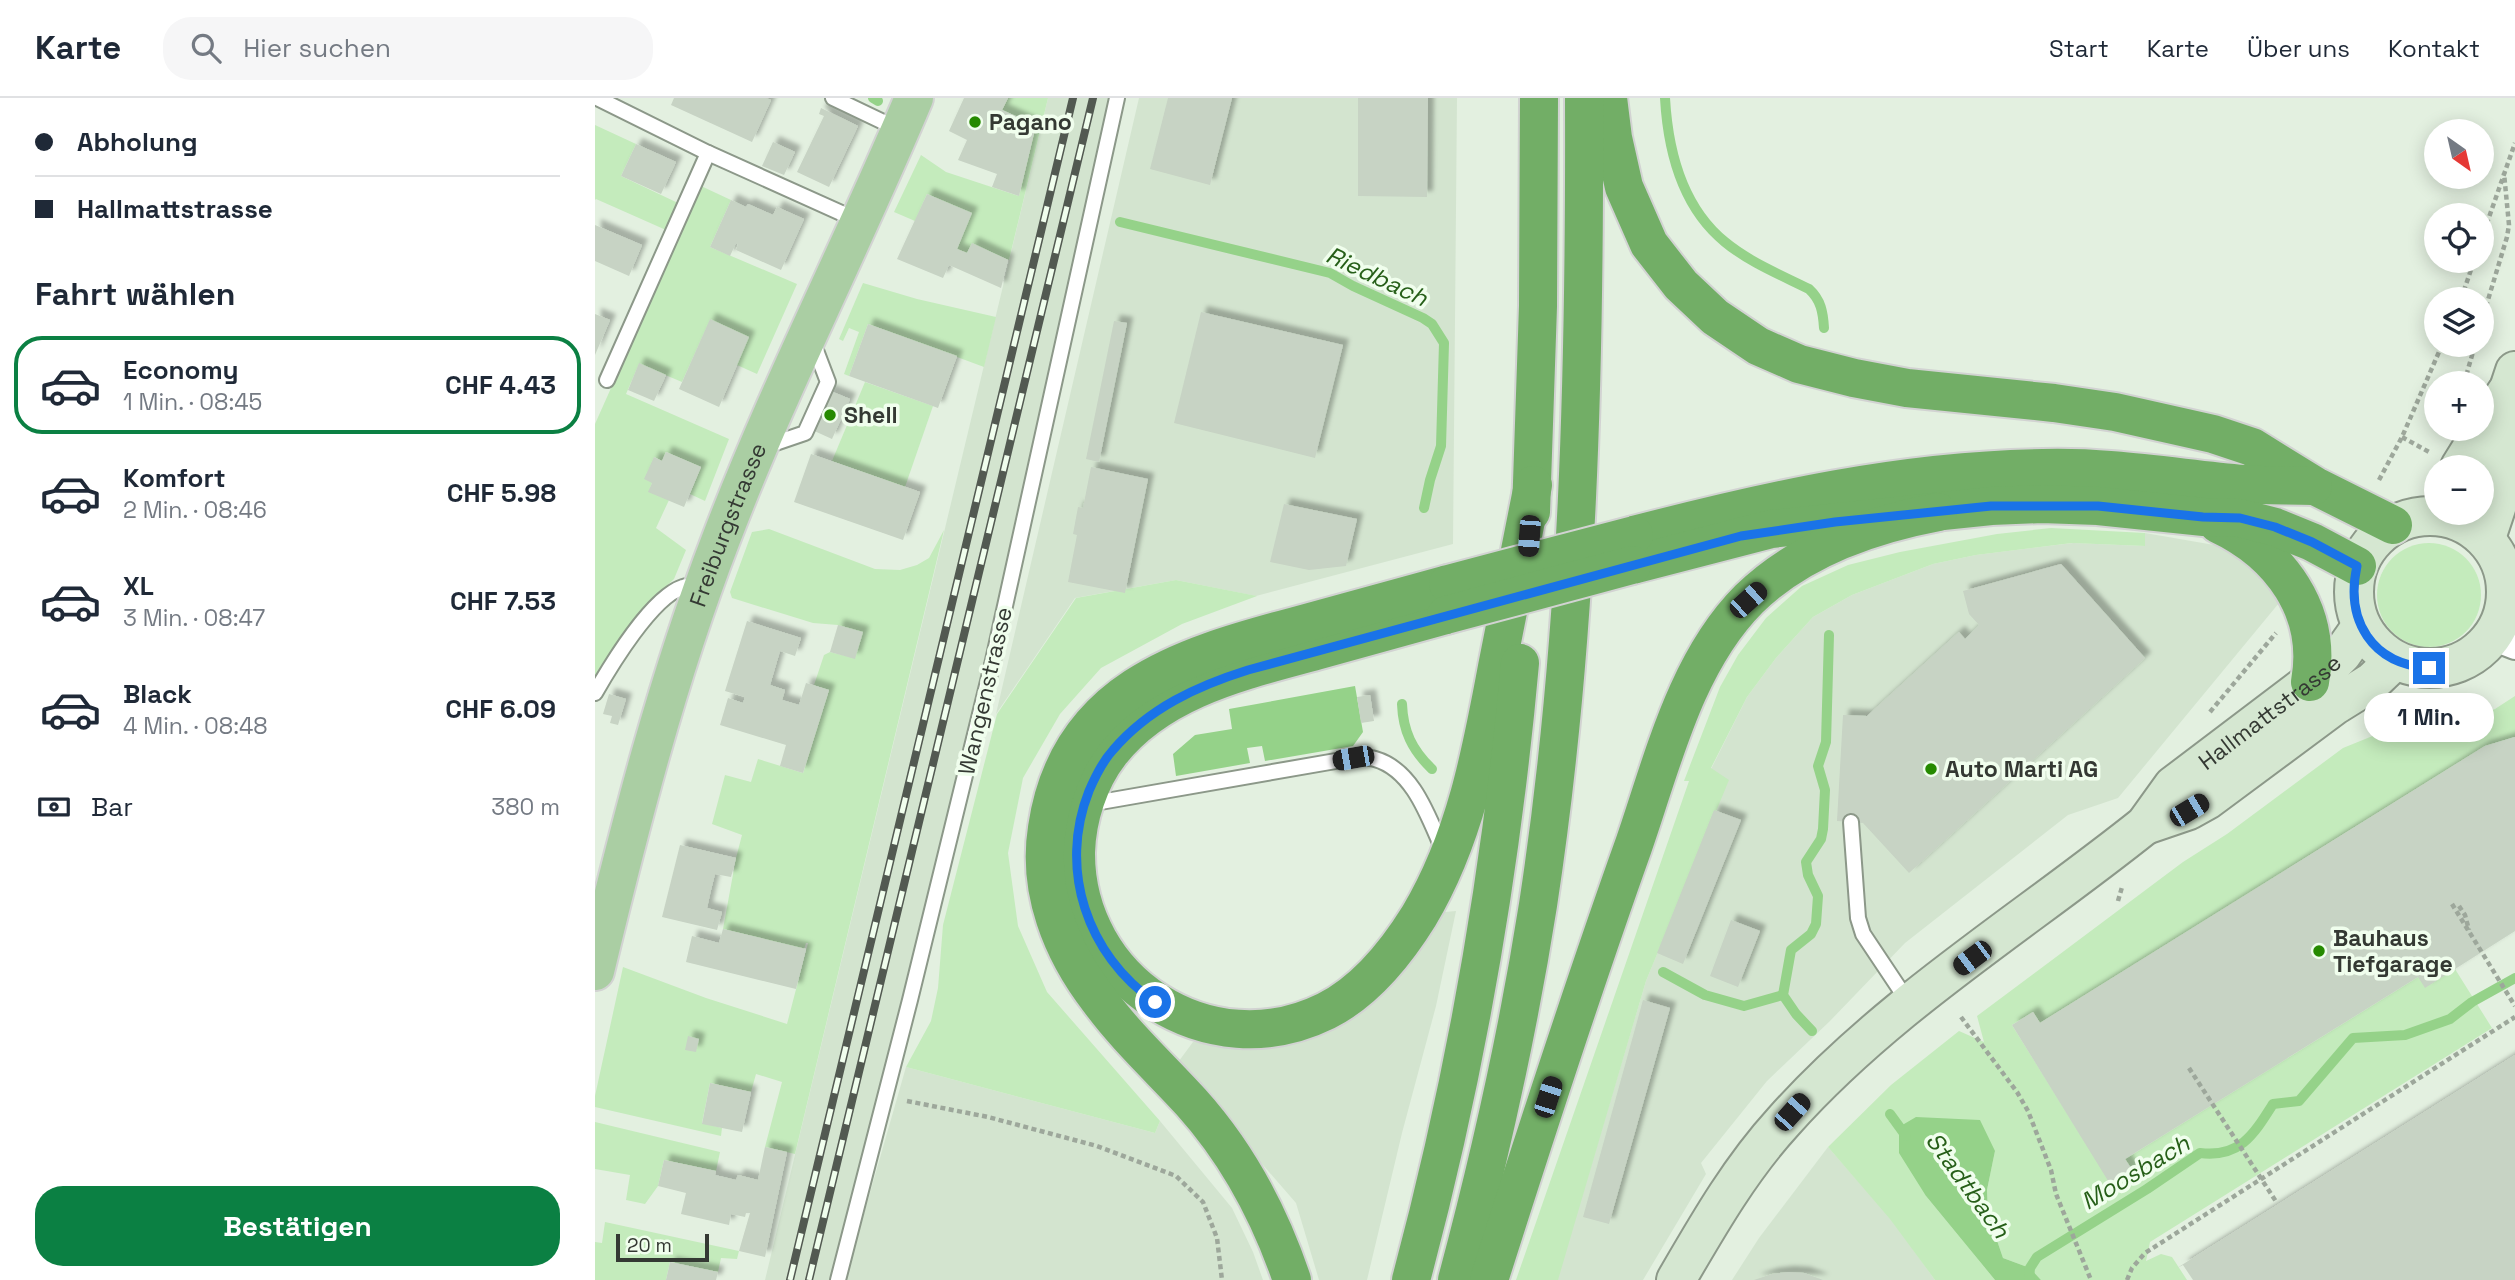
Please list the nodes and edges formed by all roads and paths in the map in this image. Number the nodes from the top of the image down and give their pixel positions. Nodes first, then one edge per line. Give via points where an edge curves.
1 (597, 98) edge
2 (833, 98) edge
3 (1117, 98) edge
4 (1539, 98) edge
5 (1584, 98) edge
6 (1608, 98) edge
7 (907, 114) edge
8 (2515, 143) edge
9 (708, 153) junction
10 (2504, 173) junction
11 (2494, 203) edge
12 (860, 221) junction
13 (2512, 224) edge
14 (2492, 287) edge
15 (2437, 357) edge
16 (2513, 378) edge
17 (607, 380) dead end
18 (2402, 438) junction
19 (2436, 455) edge
20 (2450, 455) edge
21 (2378, 481) dead end
22 (1533, 485) junction
23 (2315, 486) junction
24 (1938, 512) junction
25 (2424, 515) edge
26 (2203, 517) junction
27 (2393, 525) junction
28 (2468, 525) edge
29 (2486, 538) junction
30 (1633, 550) junction
31 (2357, 566) junction
32 (702, 588) junction
33 (2511, 599) edge
34 (1447, 600) junction
35 (2361, 627) junction
36 (2280, 628) dead end
37 (2503, 641) edge
38 (2394, 661) junction
39 (2310, 682) junction
40 (595, 693) edge
41 (2215, 705) dead end
42 (1084, 805) junction
43 (1851, 822) dead end
44 (2145, 825) junction
45 (1447, 859) junction
46 (2452, 904) dead end
47 (2459, 906) dead end
48 (2471, 937) junction
49 (595, 971) edge
50 (1910, 1004) junction
51 (2515, 1006) edge
52 (1961, 1017) dead end
53 (2515, 1017) edge
54 (2189, 1068) dead end
55 (885, 1096) junction
56 (2261, 1179) junction
57 (2277, 1203) dead end
58 (838, 1280) edge
59 (1221, 1280) edge
60 (1292, 1280) edge
61 (1411, 1280) edge
62 (1457, 1280) edge
63 (1489, 1280) edge
64 (1676, 1280) edge
65 (2091, 1280) edge
66 (2127, 1280) edge

1 - 9 lane
2 - 7 lane
3 - 55 lane, Wangenstrasse via 992,665
4 - 22 highway
5 - 62 highway via 1578,488 1559,739 1524,985
6 - 23 highway via 1624,187 1649,244 1681,285 1715,317 1758,346 1799,363 1893,386 2054,403 2165,422 2252,447
7 - 12 main road, Freiburgstrasse
8 - 10 path
9 - 12 lane
9 - 17 lane
10 - 11 path
10 - 13 path
12 - 32 main road, Freiburgstrasse
13 - 14 path
15 - 18 path
16 - 20 main road
16 - 29 main road via 2499,499
18 - 19 path
18 - 21 path
22 - 45 highway via 1478,763
22 - 61 highway via 1517,706 1493,898 1465,1058
23 - 27 highway
23 - 30 highway via 2246,484 2104,469 1988,470 1849,486 1733,509
24 - 26 highway via 2064,505
24 - 30 highway via 1771,529
24 - 63 highway via 1879,525 1814,551 1748,600 1708,652 1682,707 1623,873
25 - 27 main road
26 - 31 highway via 2240,518 2275,527
26 - 39 highway via 2238,534 2280,568 2311,637
27 - 31 main road via 2373,542
28 - 29 main road
29 - 33 main road via 2503,567
30 - 34 highway, bridge
31 - 35 main road via 2354,605
32 - 40 lane via 680,588 656,607 617,655
32 - 49 main road, Freiburgstrasse via 659,726
33 - 37 main road via 2502,618
34 - 42 highway via 1185,694 1141,723 1111,752
34 - 60 highway via 1213,649 1158,673 1116,701 1088,730 1063,771 1048,818 1046,883 1065,946 1100,1002 1229,1150 1267,1218
35 - 38 main road
35 - 39 main road, Hallmattstrasse via 2342,654
36 - 41 path
37 - 38 main road via 2450,666 2410,667
38 - 44 main road, Hallmattstrasse via 2372,682 2207,800
39 - 44 main road, Hallmattstrasse via 2173,786
42 - 45 lane via 1353,758 1375,759 1400,774 1419,799
42 - 45 highway via 1076,840 1077,875 1101,947 1140,991 1174,1013 1214,1026 1289,1024 1342,1002 1369,981 1402,942
43 - 50 lane via 1863,934
44 - 50 main road, Hallmattstrasse
46 - 48 path
47 - 48 path
48 - 51 path
50 - 64 main road, Hallmattstrasse via 1856,1049 1781,1124 1736,1181
52 - 65 path via 2028,1111
53 - 56 path
54 - 56 path
55 - 58 lane, Wangenstrasse
55 - 59 path via 1097,1146 1175,1176 1203,1202 1217,1238
56 - 57 path
56 - 66 path via 2145,1253

